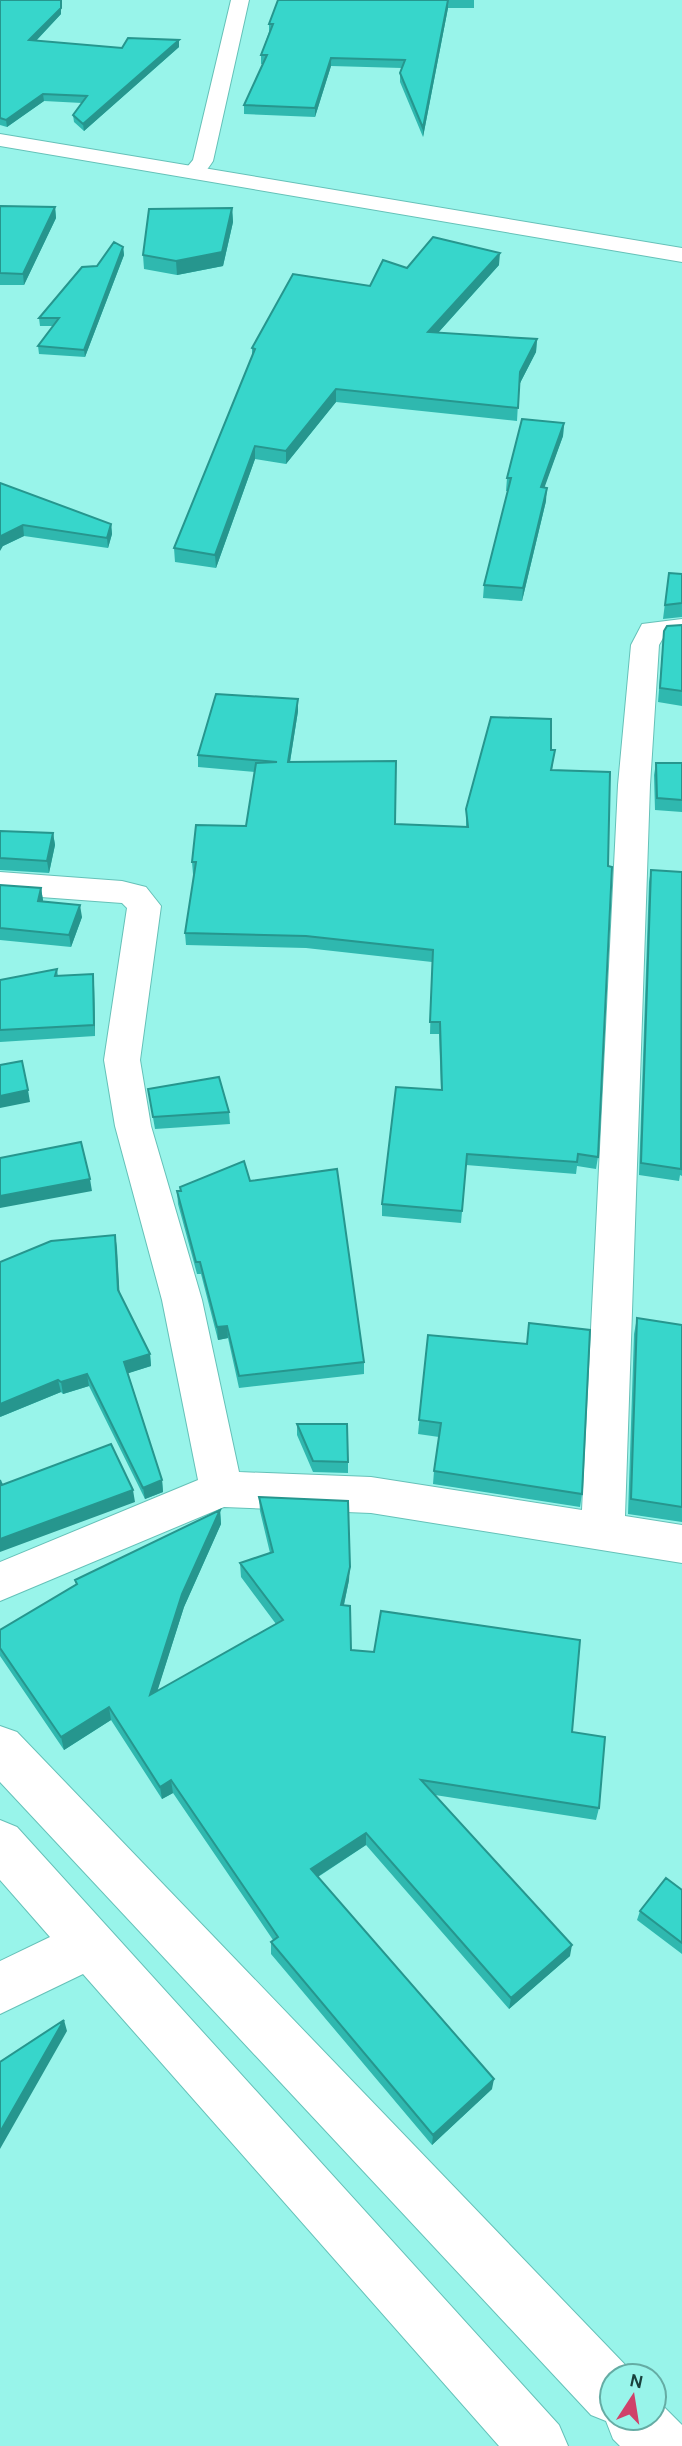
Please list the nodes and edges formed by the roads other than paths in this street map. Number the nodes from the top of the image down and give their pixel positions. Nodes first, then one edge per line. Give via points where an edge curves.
1 (240, 0) edge
2 (0, 128) edge
3 (0, 140) edge
4 (198, 167) junction
5 (682, 240) edge
6 (682, 255) edge
7 (682, 628) edge
8 (0, 883) edge
9 (221, 1489) junction
10 (603, 1530) junction
11 (682, 1544) edge
12 (0, 1582) edge
13 (0, 1748) edge
14 (0, 1844) edge
15 (89, 1944) junction
16 (0, 1988) edge
17 (598, 2380) edge
18 (647, 2432) edge
19 (538, 2446) edge
20 (660, 2446) edge

1 - 4 street
2 - 4 street
3 - 4 street
4 - 5 street
4 - 6 street
7 - 10 street via 652,630 645,645 634,798
8 - 9 street via 122,892 134,895 144,905 122,1060 134,1126 182,1300
9 - 10 street via 371,1495
9 - 12 street
10 - 11 street
13 - 17 street
14 - 15 street
15 - 16 street
15 - 19 street
18 - 20 street

